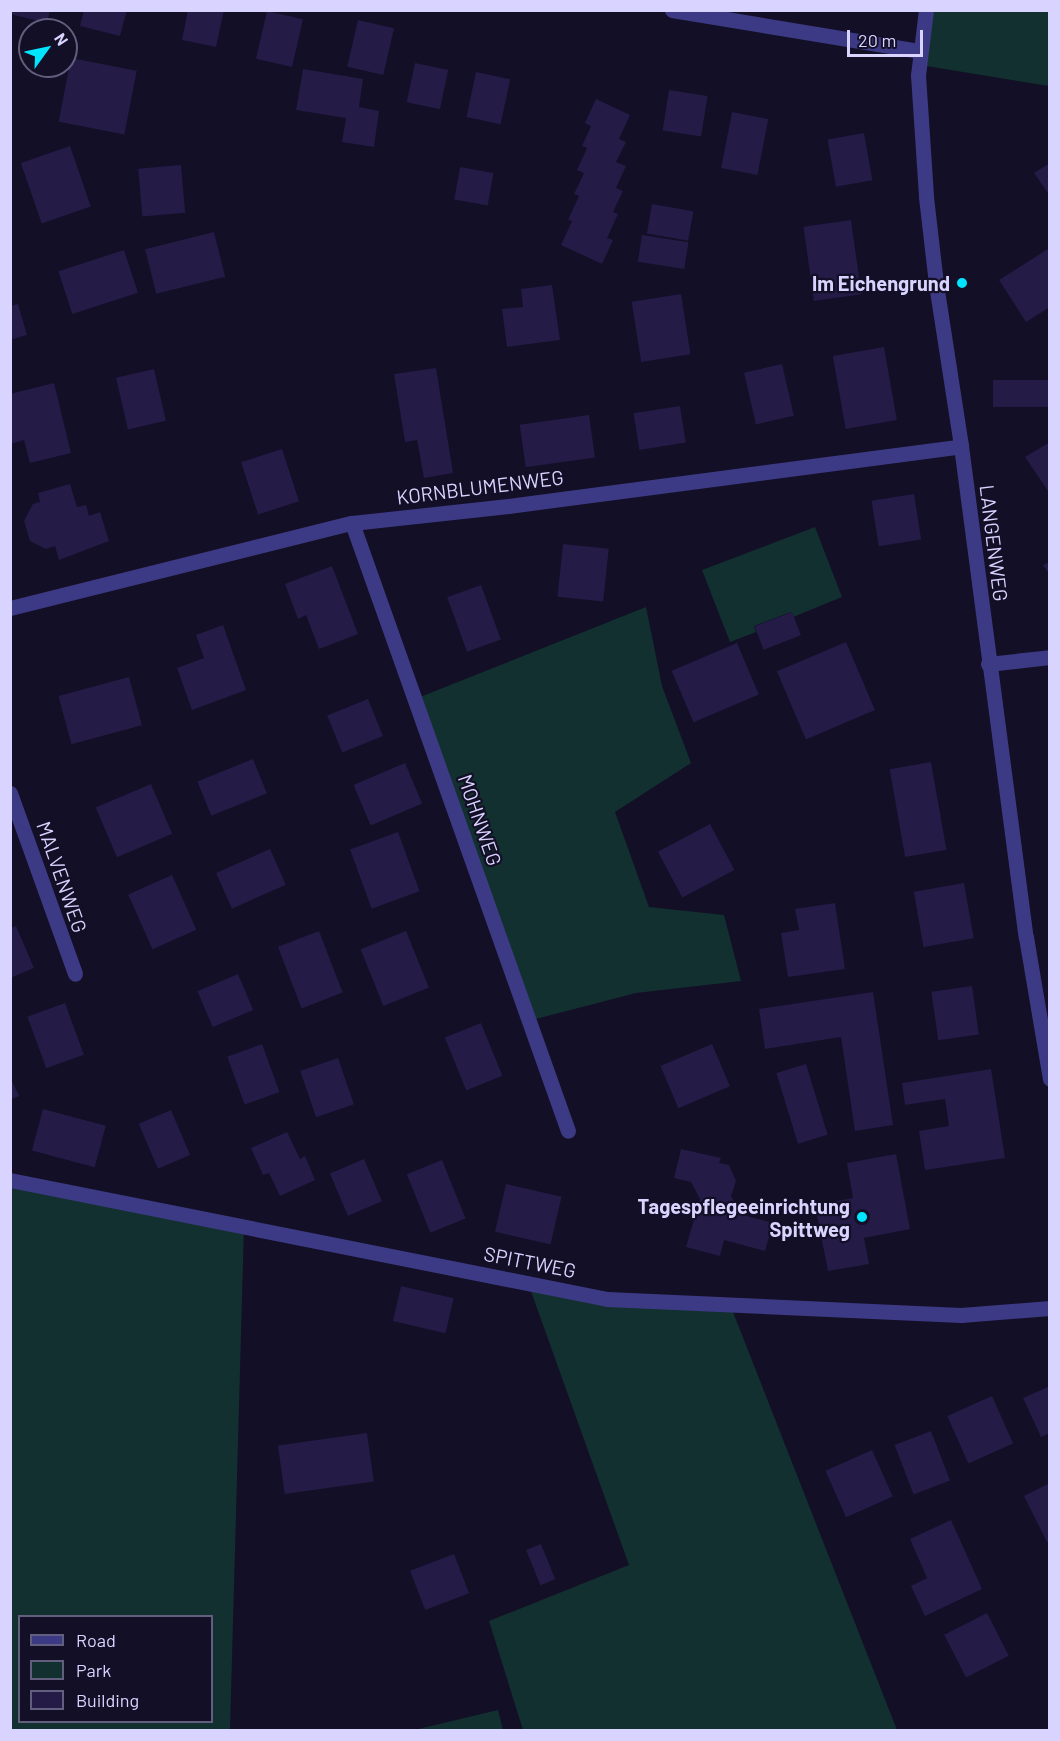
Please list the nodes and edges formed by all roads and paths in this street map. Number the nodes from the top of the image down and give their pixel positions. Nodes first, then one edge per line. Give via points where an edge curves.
1 (672, 10) edge
2 (926, 10) edge
3 (919, 51) junction
4 (961, 446) junction
5 (352, 523) junction
6 (10, 608) edge
7 (1050, 657) edge
8 (988, 664) junction
9 (10, 793) edge
10 (75, 974) dead end
11 (1050, 1079) edge
12 (567, 1131) dead end
13 (10, 1180) edge
14 (1050, 1308) edge

1 - 3 street
2 - 3 street, LANGENWEG
3 - 4 street, LANGENWEG via 926,197
4 - 5 street, KORNBLUMENWEG
4 - 8 street, LANGENWEG
5 - 6 street, KORNBLUMENWEG
5 - 12 street, MOHNWEG
7 - 8 street
8 - 11 street, LANGENWEG
9 - 10 street, MALVENWEG
13 - 14 street, SPITTWEG via 608,1299 961,1315

